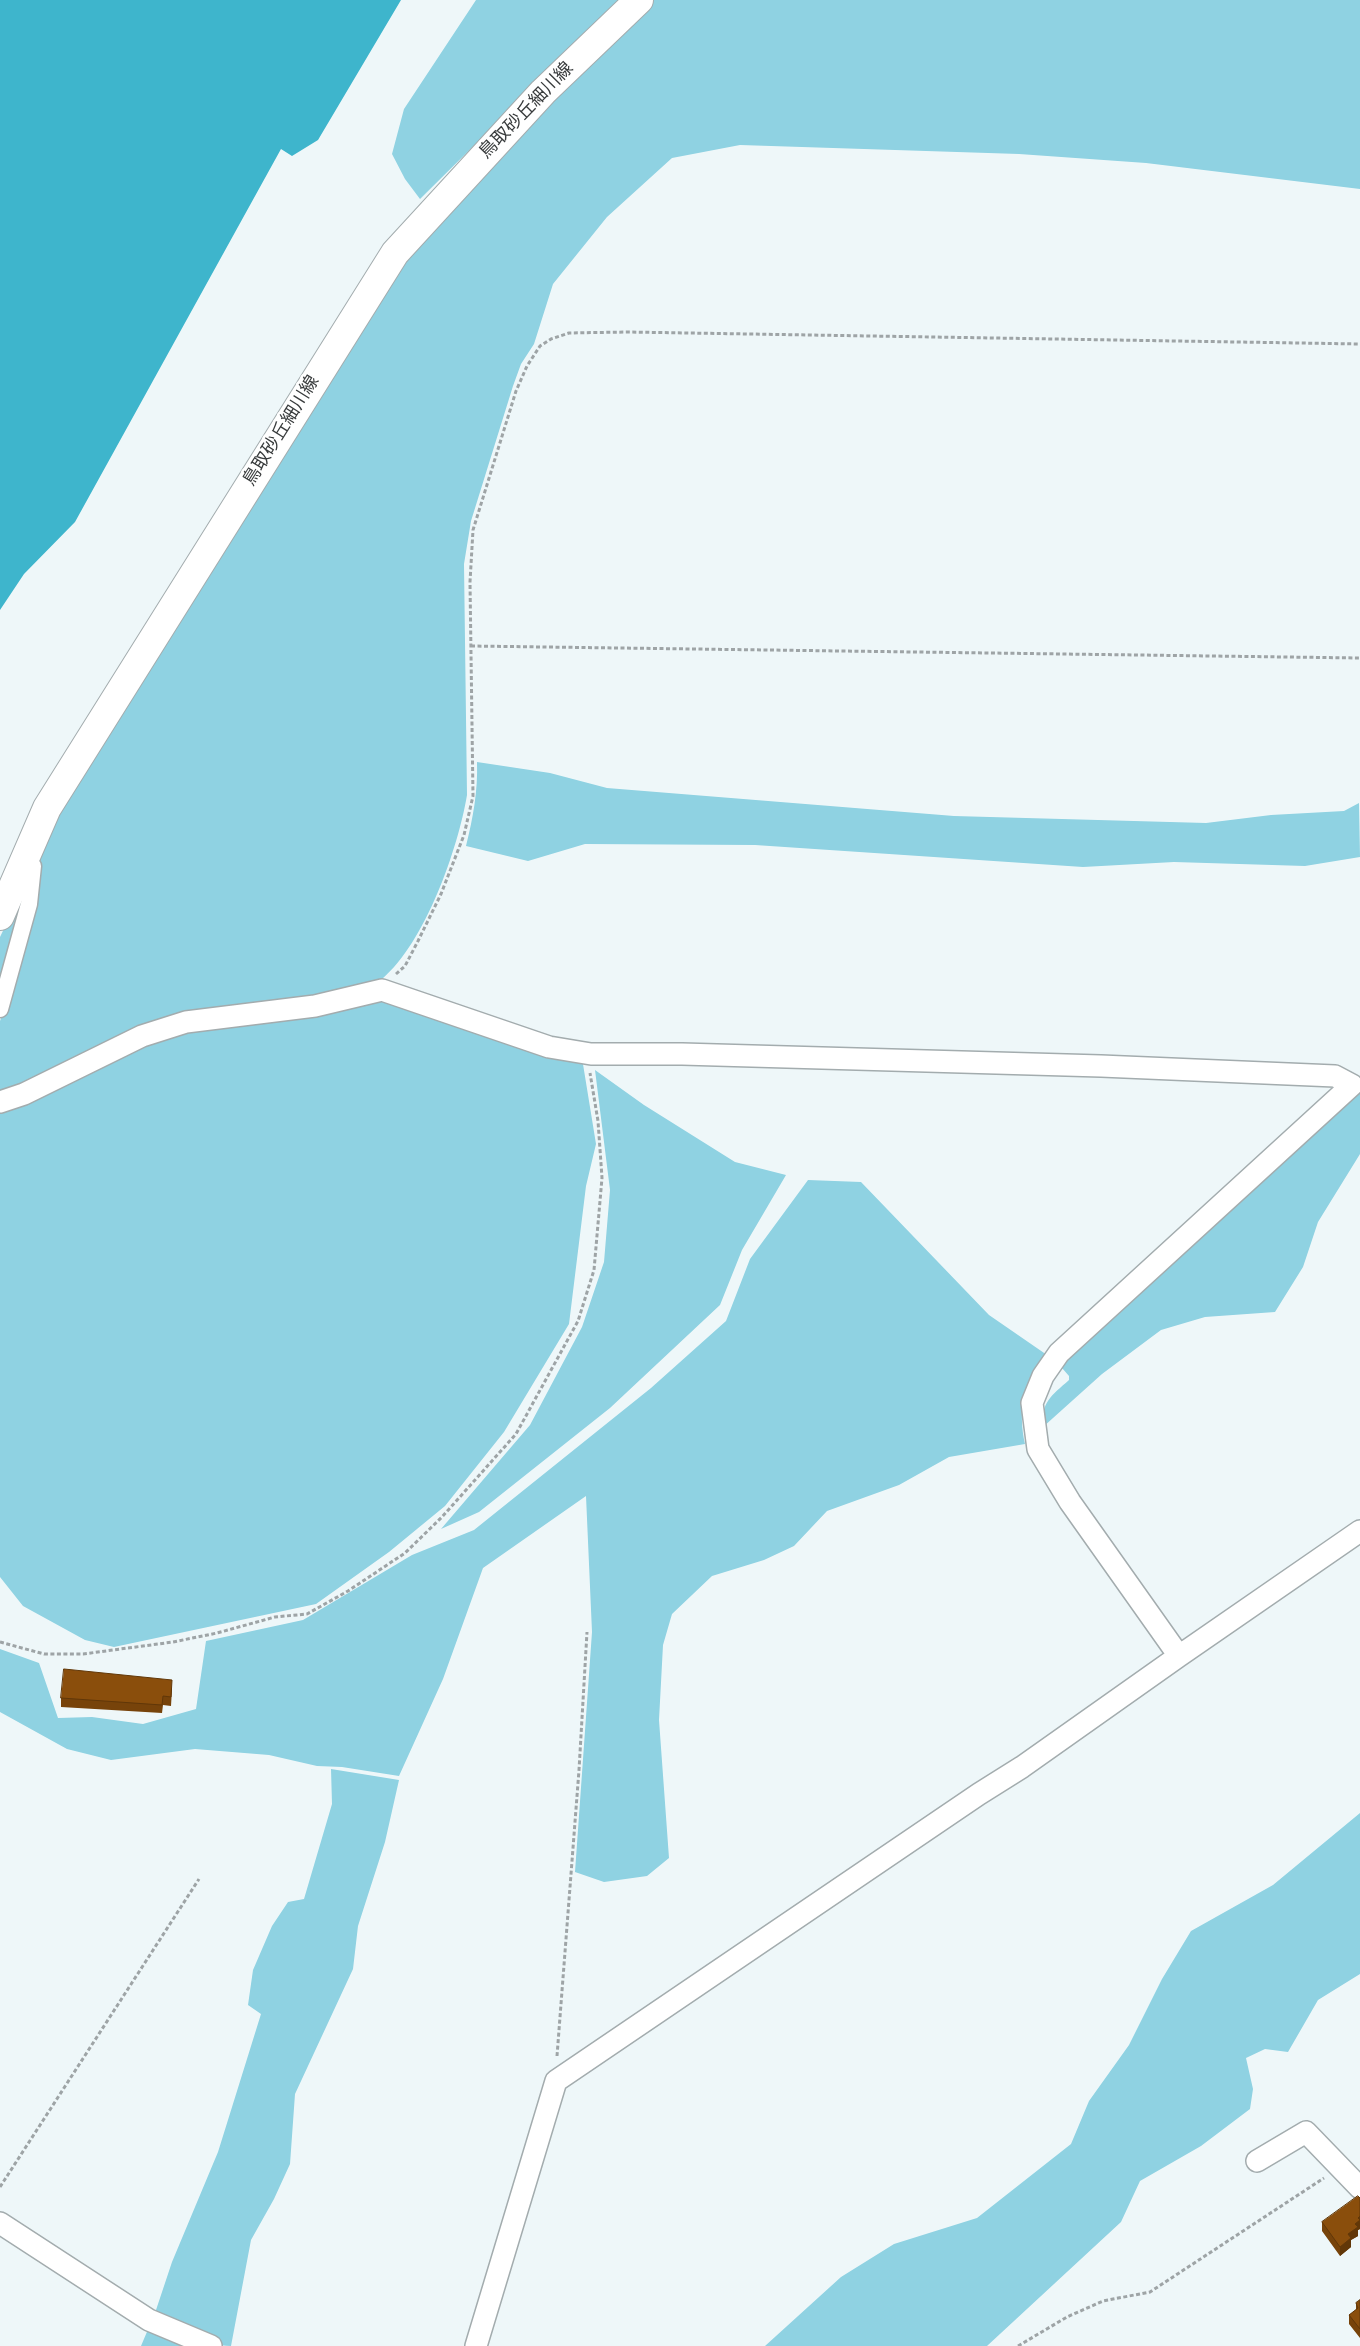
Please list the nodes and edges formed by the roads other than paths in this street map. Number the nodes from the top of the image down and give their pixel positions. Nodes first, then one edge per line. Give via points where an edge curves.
1 (639, 0) edge
2 (33, 866) dead end
3 (0, 916) edge
4 (0, 1009) edge
5 (1356, 1080) edge
6 (0, 1102) edge
7 (1360, 1532) edge
8 (1178, 1656) junction
9 (1257, 2161) dead end
10 (1360, 2188) edge
11 (0, 2223) edge
12 (211, 2346) edge
13 (476, 2346) edge

1 - 3 main road, 鳥取砂丘細川線 via 543,92 395,253 47,808
2 - 4 street via 29,904
5 - 6 street via 1283,1073 702,1054 591,1054 550,1047 382,990 315,1006 186,1022 142,1036 24,1094
5 - 8 street via 1059,1354 1043,1376 1032,1403 1038,1449 1070,1502
7 - 8 street
8 - 13 street via 1022,1767 556,2081
9 - 10 street via 1306,2132
11 - 12 street via 149,2320

